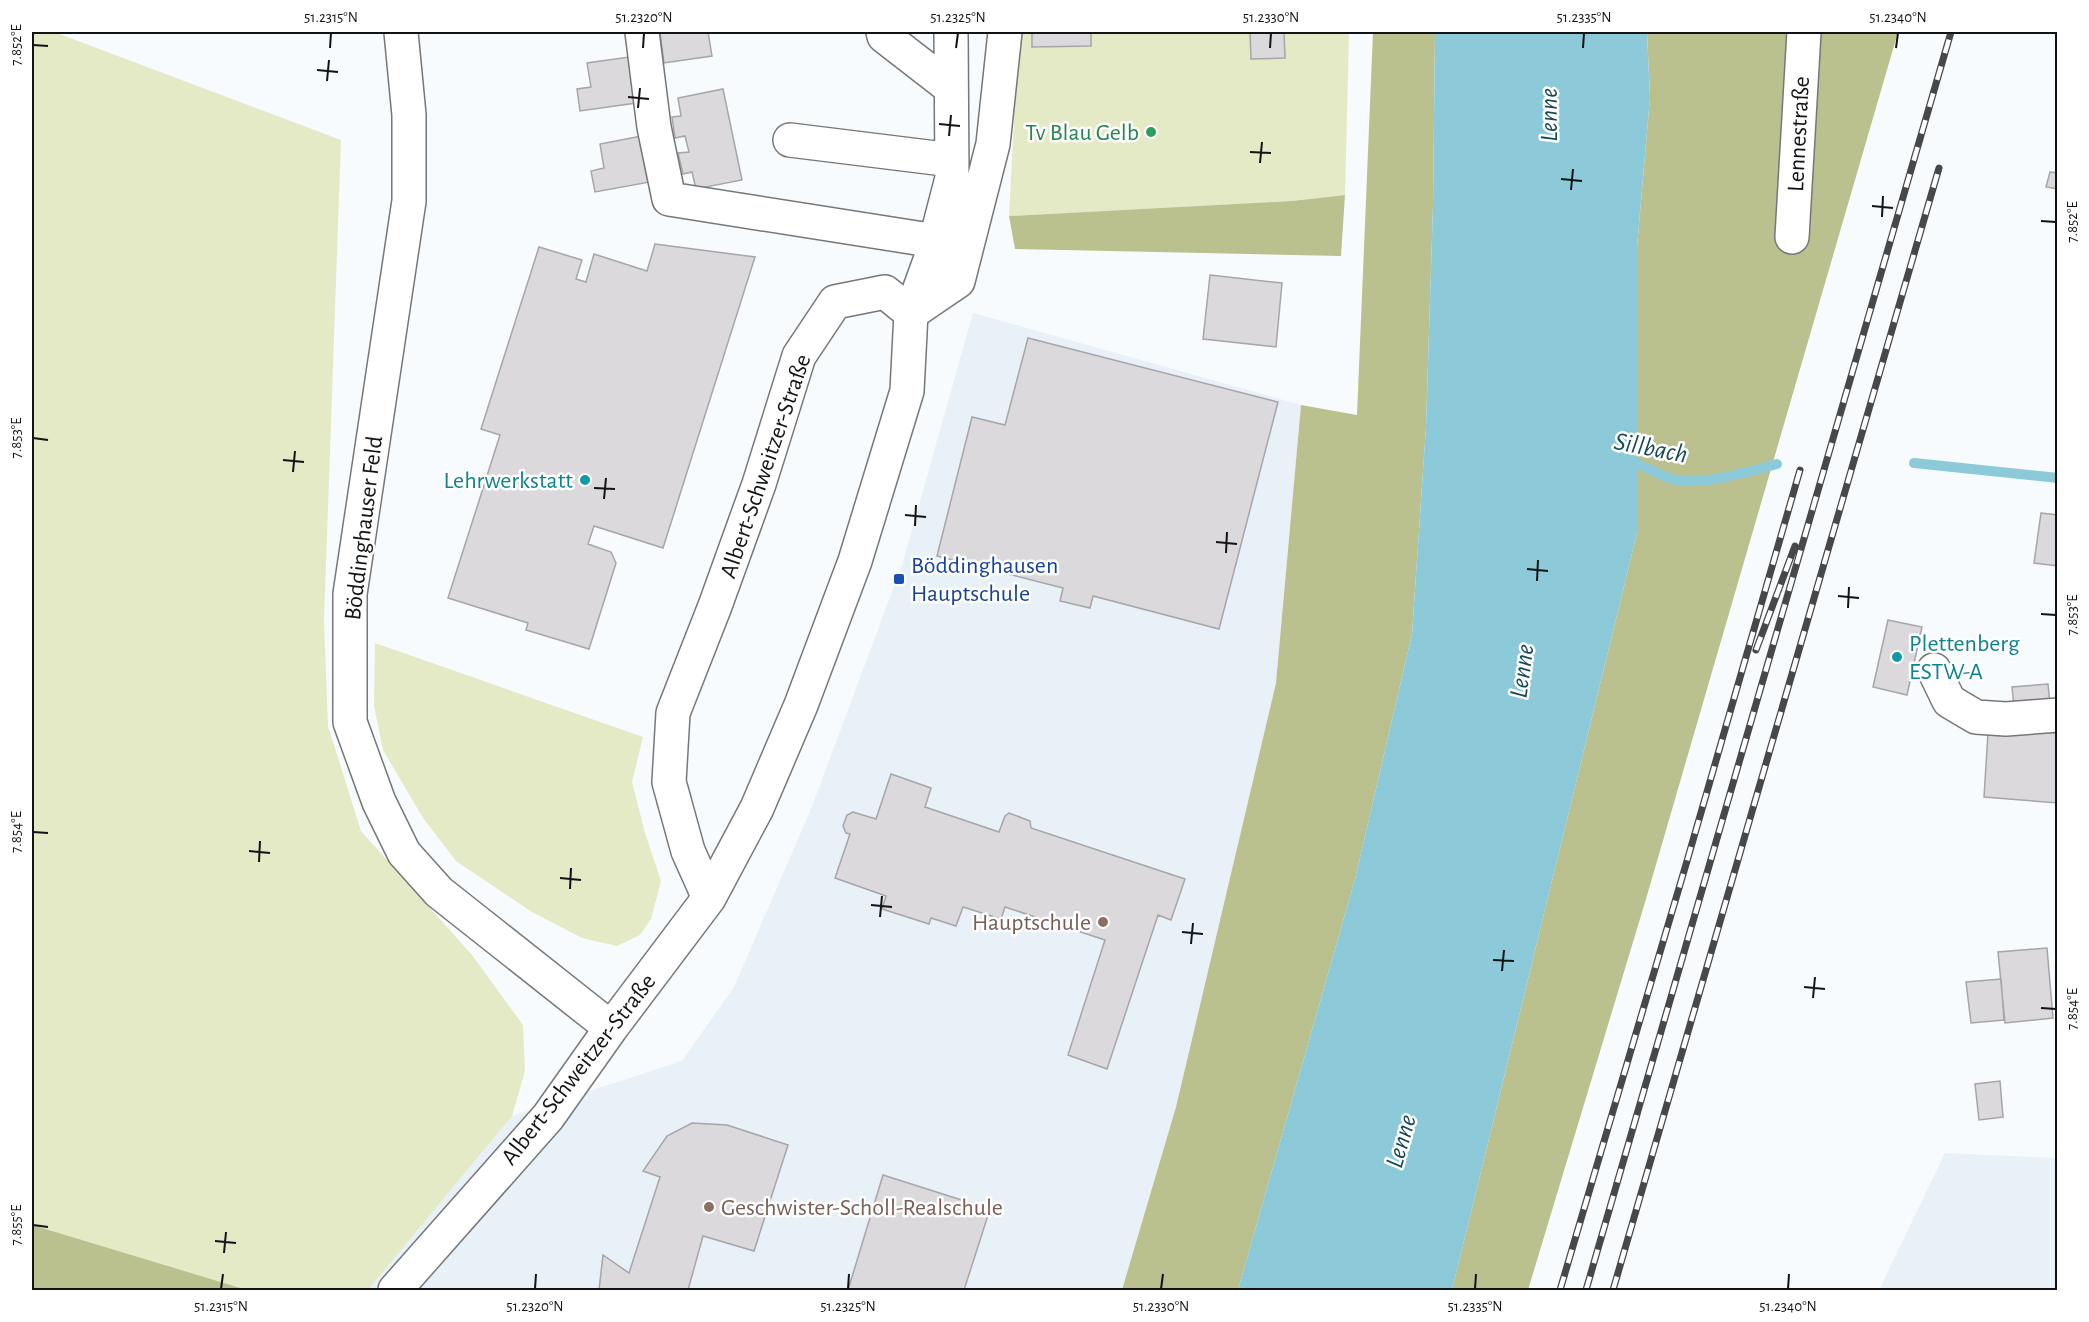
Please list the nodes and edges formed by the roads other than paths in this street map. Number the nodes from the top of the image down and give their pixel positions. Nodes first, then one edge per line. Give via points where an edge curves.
1 (401, 32) edge
2 (642, 32) edge
3 (883, 32) edge
4 (951, 32) edge
5 (1005, 32) edge
6 (1804, 32) edge
7 (951, 88) junction
8 (790, 140) dead end
9 (952, 160) junction
10 (1792, 237) dead end
11 (936, 241) junction
12 (911, 313) junction
13 (1934, 670) dead end
14 (2058, 715) edge
15 (709, 898) junction
16 (611, 1028) junction
17 (395, 1290) edge

1 - 16 street, Böddinghauser Feld via 409,115 409,201 350,594 350,722 379,802 404,853 439,892
2 - 11 street via 654,127 669,200
3 - 7 street
4 - 7 street
5 - 12 street via 993,144 958,281
6 - 10 street, Lennestraße
7 - 9 street
8 - 9 street
9 - 11 street via 952,178
11 - 12 street
12 - 15 street, Albert-Schweitzer-Straße via 907,391 855,561 762,798
12 - 15 street, Albert-Schweitzer-Straße via 885,292 835,302 799,356 755,495 673,713 669,782 688,851
13 - 14 street via 1949,700 1976,717
15 - 16 street, Albert-Schweitzer-Straße
16 - 17 street, Albert-Schweitzer-Straße via 548,1117

